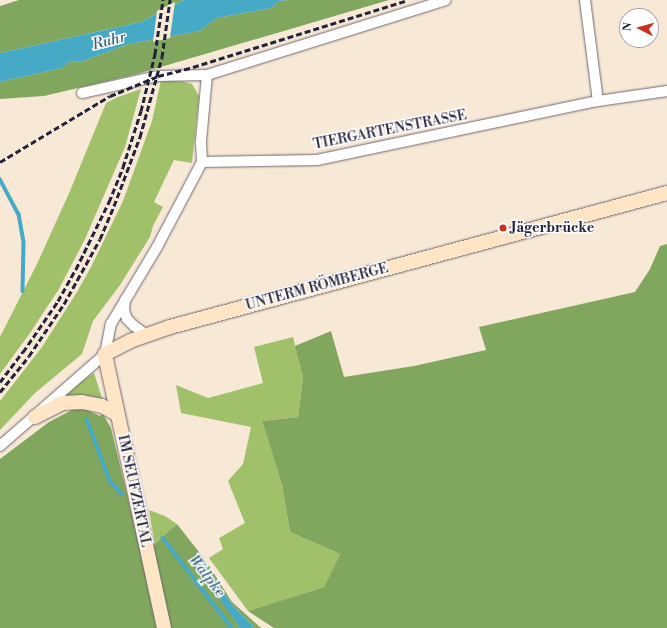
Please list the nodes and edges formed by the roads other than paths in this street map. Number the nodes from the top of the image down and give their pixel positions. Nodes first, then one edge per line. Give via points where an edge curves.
1 (446, 0) edge
2 (585, 0) edge
3 (207, 75) junction
4 (667, 91) edge
5 (82, 93) dead end
6 (598, 101) junction
7 (202, 162) junction
8 (667, 193) edge
9 (125, 300) junction
10 (148, 335) junction
11 (106, 354) junction
12 (118, 415) junction
13 (35, 417) junction
14 (0, 446) edge
15 (164, 628) edge

1 - 3 street
2 - 6 street
3 - 5 street via 158,76
3 - 7 street via 200,141
4 - 6 street, TIERGARTENSTRASSE
6 - 7 street, TIERGARTENSTRASSE via 317,160
7 - 9 street via 157,247
8 - 10 main road, UNTERM RÖMBERGE via 176,325
9 - 10 street via 124,310 127,319
9 - 11 street via 111,324
10 - 11 main road, UNTERM RÖMBERGE
11 - 12 main road, IM SEUFZERTAL
11 - 13 street, UNTERM RÖMBERGE
12 - 13 main road via 102,406 82,402 63,403
12 - 15 main road, IM SEUFZERTAL
13 - 14 street, UNTERM RÖMBERGE

